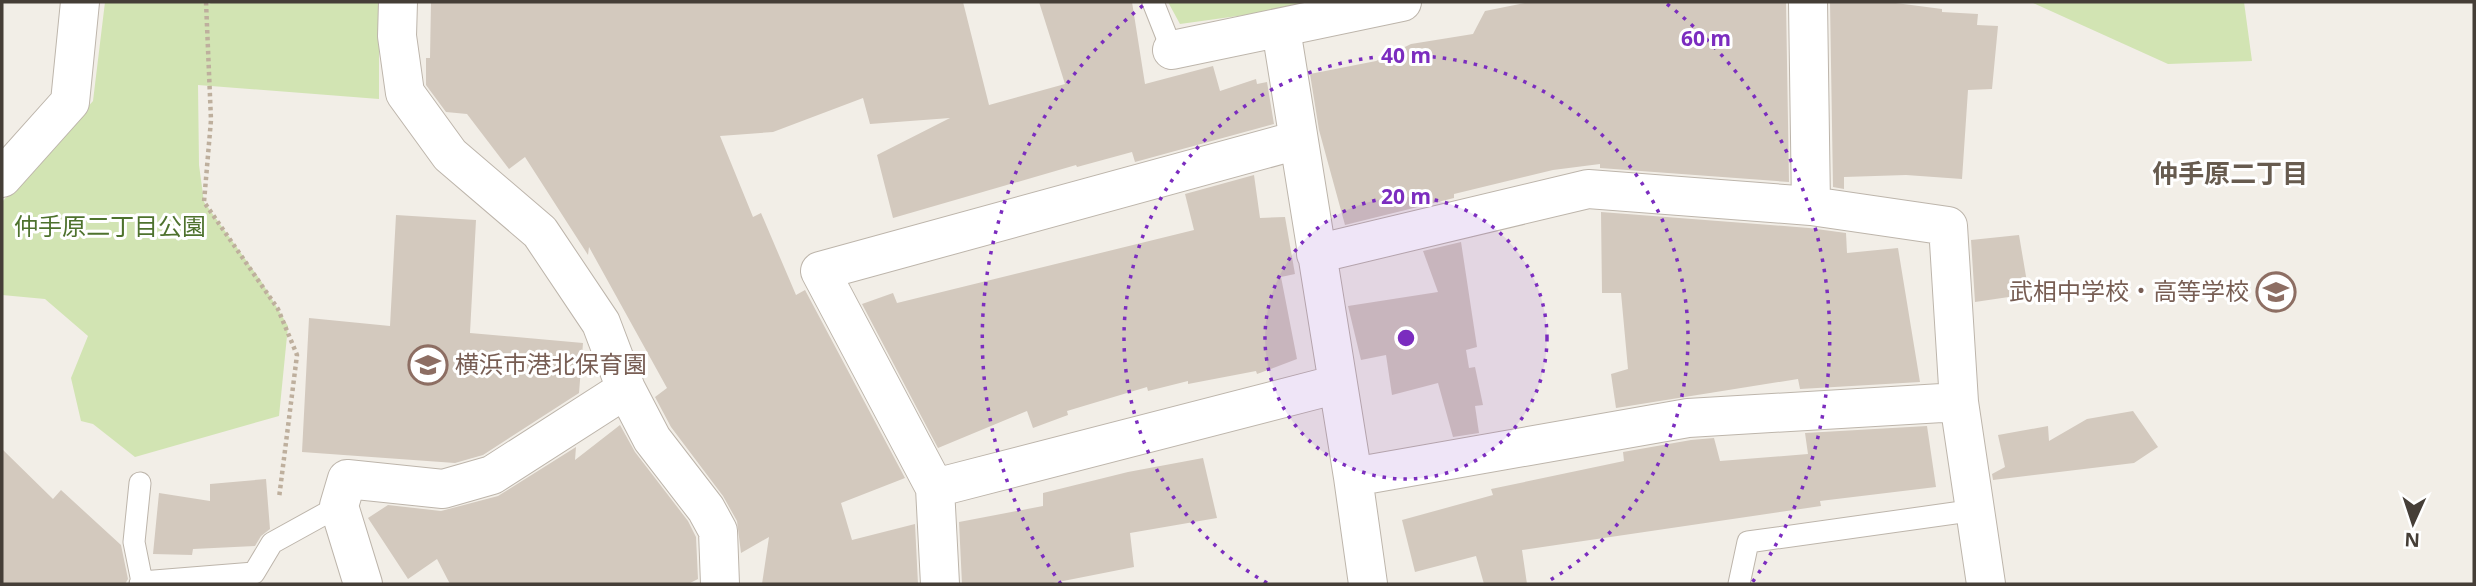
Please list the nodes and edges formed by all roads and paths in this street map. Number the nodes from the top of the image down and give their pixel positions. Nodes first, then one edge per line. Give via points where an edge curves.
1 (80, 2) edge
2 (206, 2) edge
3 (398, 2) edge
4 (1153, 2) edge
5 (1402, 2) edge
6 (1808, 2) edge
7 (1281, 29) junction
8 (1172, 50) joint
9 (1298, 140) junction
10 (2, 178) edge
11 (1811, 206) junction
12 (1316, 254) junction
13 (1338, 384) junction
14 (626, 389) junction
15 (1959, 402) junction
16 (1353, 477) junction
17 (140, 483) dead end
18 (935, 488) junction
19 (339, 506) junction
20 (1976, 510) junction
21 (272, 543) junction
22 (141, 583) edge
23 (363, 584) edge
24 (720, 584) edge
25 (940, 584) edge
26 (1368, 584) edge
27 (1739, 584) edge
28 (1986, 584) edge

1 - 10 street via 71,102
2 - 21 path via 211,120 204,202 278,309 297,355
3 - 14 street via 397,36 405,93 450,155 540,232 601,323
4 - 8 lane
5 - 7 street
6 - 11 street
7 - 8 street
7 - 9 street
9 - 12 street
9 - 18 street via 820,271
11 - 12 street via 1588,189
11 - 15 street via 1948,226
12 - 13 street
13 - 16 street
13 - 18 street
14 - 19 street via 492,475 443,489 347,479
14 - 24 street via 652,439 718,531
15 - 16 street via 1688,418
15 - 20 street
16 - 26 street
17 - 22 lane via 134,542
18 - 25 street
19 - 21 lane
19 - 23 street
20 - 27 lane via 1748,542
20 - 28 street
21 - 22 lane via 254,573

